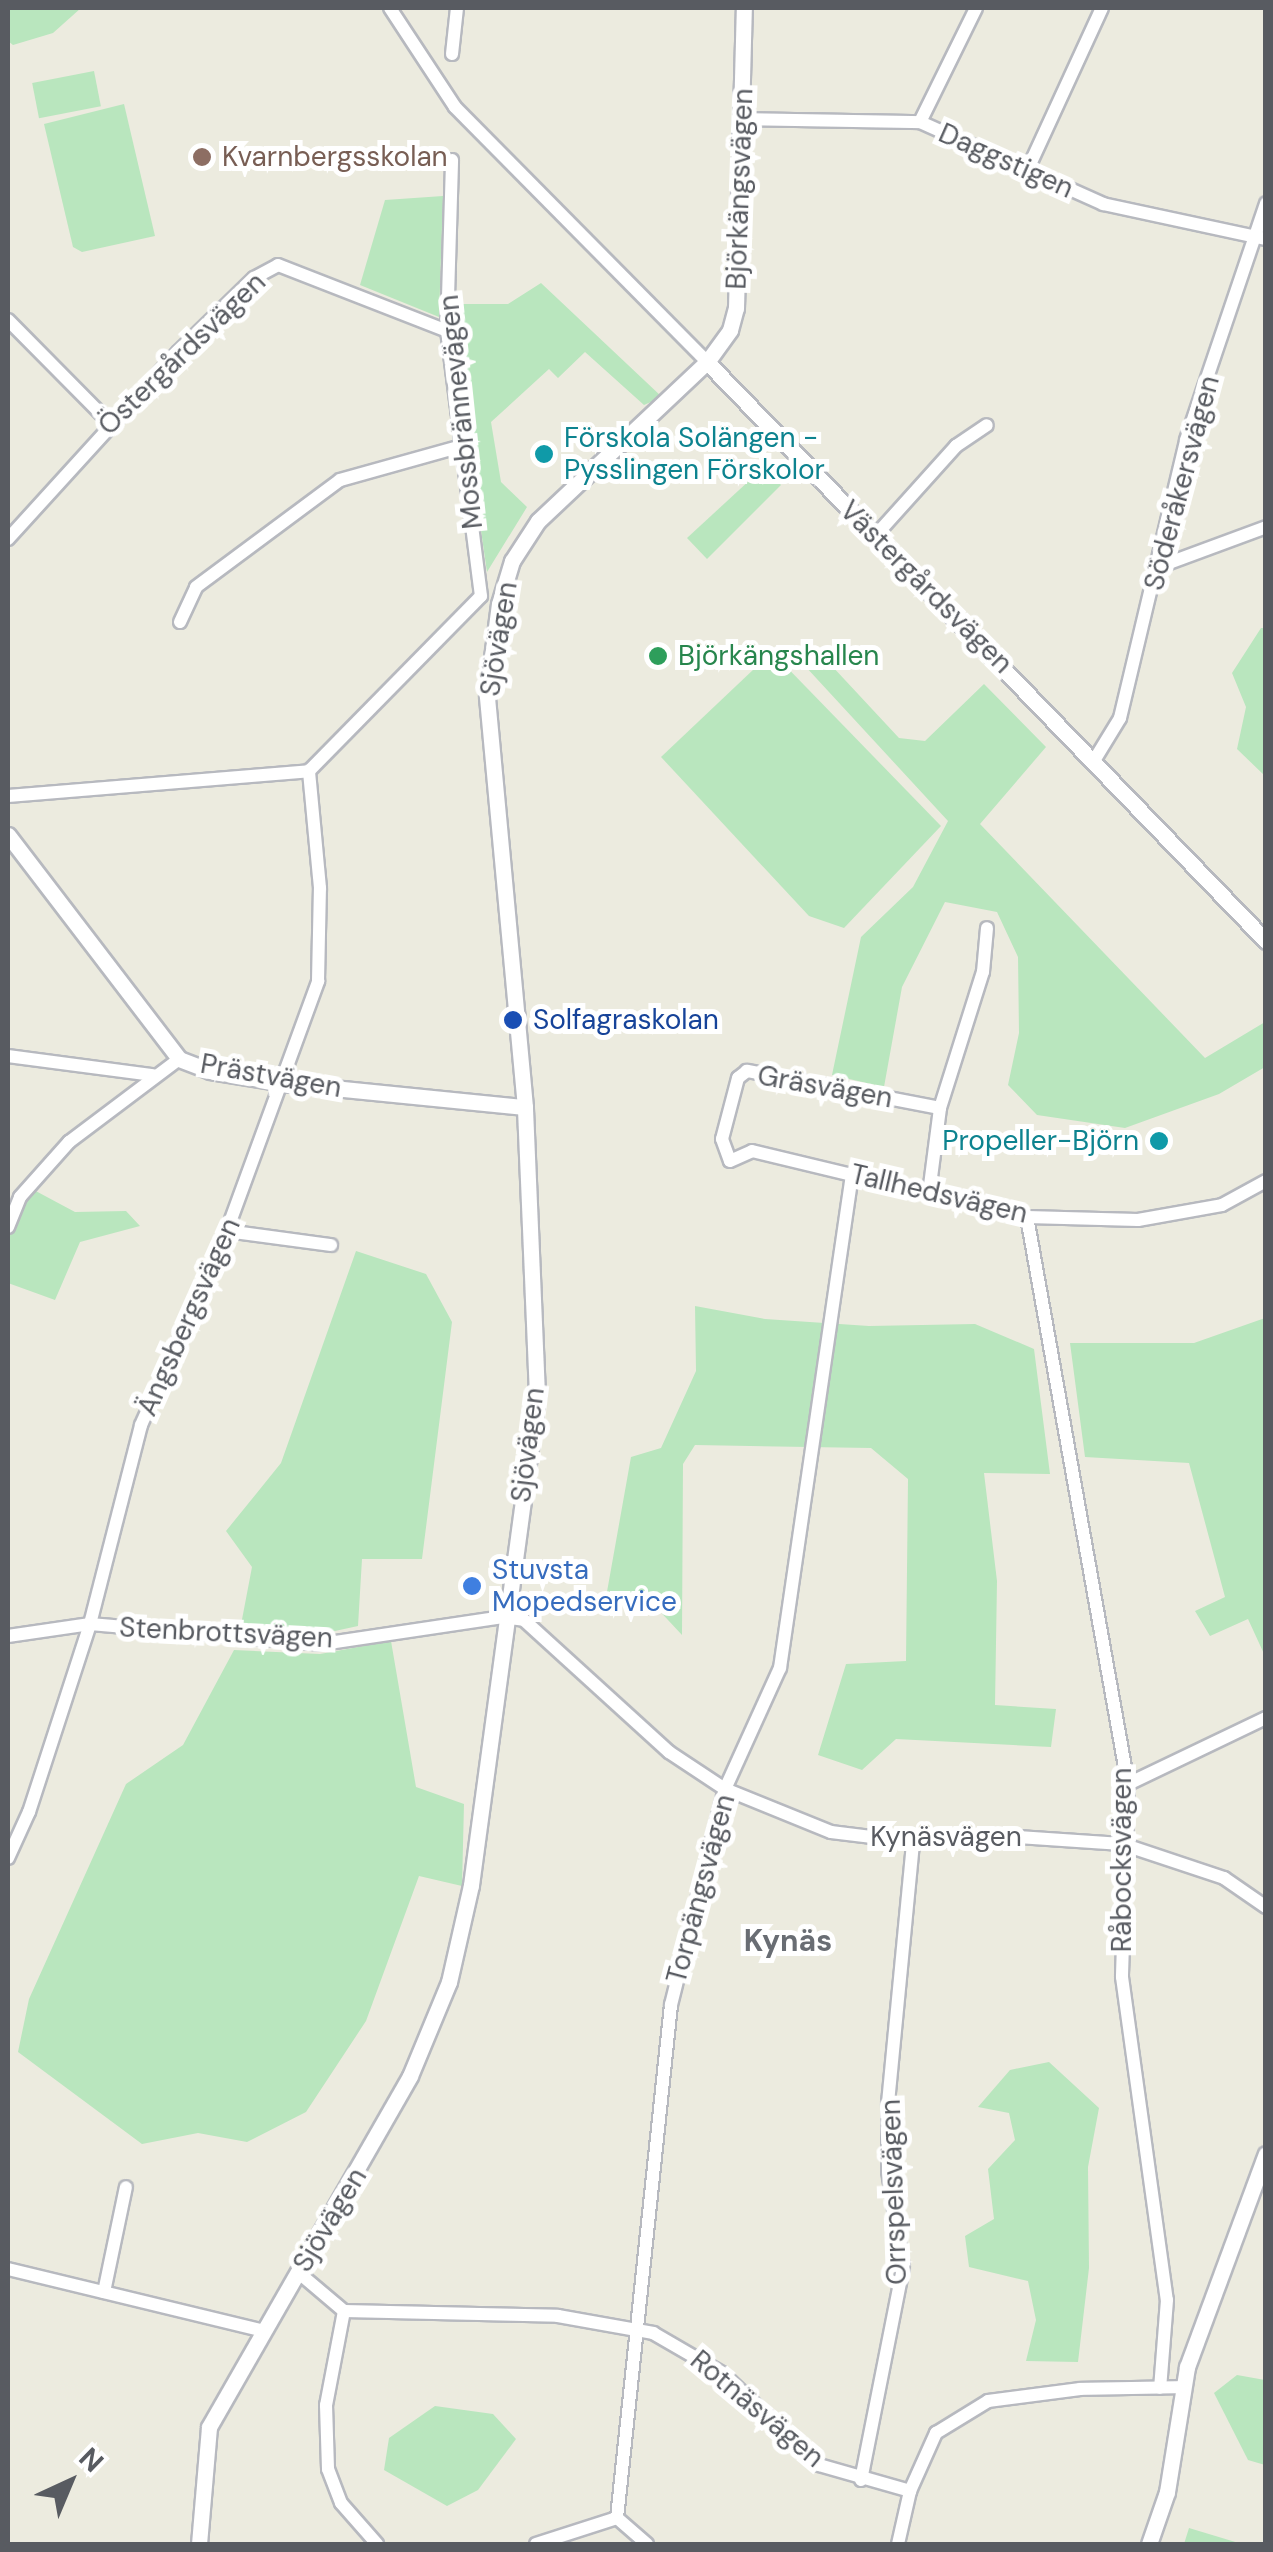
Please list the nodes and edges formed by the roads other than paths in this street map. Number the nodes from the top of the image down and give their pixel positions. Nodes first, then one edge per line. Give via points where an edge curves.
1 (390, 8) edge
2 (457, 8) edge
3 (744, 8) edge
4 (976, 8) edge
5 (1102, 8) edge
6 (452, 54) dead end
7 (743, 119) junction
8 (920, 122) junction
9 (452, 160) dead end
10 (1026, 171) junction
11 (1266, 203) edge
12 (1261, 238) edge
13 (8, 320) edge
14 (447, 330) junction
15 (707, 362) junction
16 (110, 422) junction
17 (987, 424) dead end
18 (462, 446) junction
19 (1266, 527) edge
20 (876, 535) junction
21 (8, 538) edge
22 (1158, 567) junction
23 (180, 622) dead end
24 (1095, 760) junction
25 (308, 770) junction
26 (8, 796) edge
27 (8, 835) edge
28 (987, 928) dead end
29 (1266, 941) edge
30 (8, 1056) edge
31 (179, 1059) junction
32 (153, 1074) junction
33 (283, 1083) junction
34 (525, 1108) junction
35 (940, 1108) junction
36 (730, 1161) joint
37 (852, 1174) junction
38 (1266, 1181) edge
39 (929, 1193) junction
40 (1027, 1217) junction
41 (8, 1227) edge
42 (227, 1232) junction
43 (331, 1245) dead end
44 (503, 1617) junction
45 (90, 1624) junction
46 (8, 1636) edge
47 (1266, 1718) edge
48 (1128, 1784) junction
49 (725, 1789) junction
50 (913, 1842) junction
51 (1122, 1844) junction
52 (8, 1858) edge
53 (1266, 1907) edge
54 (1266, 2154) edge
55 (126, 2187) dead end
56 (8, 2270) edge
57 (299, 2274) junction
58 (104, 2292) junction
59 (344, 2311) junction
60 (636, 2328) junction
61 (261, 2330) junction
62 (1183, 2387) junction
63 (1160, 2388) junction
64 (861, 2480) junction
65 (910, 2490) junction
66 (617, 2518) junction
67 (200, 2544) edge
68 (377, 2544) edge
69 (536, 2544) edge
70 (647, 2544) edge
71 (898, 2544) edge
72 (1149, 2544) edge

1 - 15 street, Västergårdsvägen via 454,107
2 - 6 street
3 - 7 street, Björkängsvägen
4 - 8 street
5 - 10 street
7 - 8 street, Daggstigen
7 - 15 street, Björkängsvägen via 736,308
8 - 10 street, Daggstigen
9 - 14 street, Mossbrännevägen
10 - 12 street, Daggstigen via 1103,204
11 - 12 street, Söderåkersvägen
12 - 22 street, Söderåkersvägen via 1186,440
13 - 16 street
14 - 16 street, Östergårdsvägen via 278,264 254,278
14 - 18 street, Mossbrännevägen
15 - 20 street, Västergårdsvägen
15 - 34 street, Sjövägen via 538,520 512,561 499,604 487,696
16 - 21 street, Östergårdsvägen
17 - 20 street via 956,446
18 - 23 street via 340,480 196,587
18 - 25 street, Mossbrännevägen via 481,596
19 - 22 street
20 - 24 street, Västergårdsvägen
22 - 24 street, Söderåkersvägen via 1120,718
24 - 29 street, Västergårdsvägen
25 - 26 street
25 - 33 street, Ängsbergsvägen via 320,888 318,981
27 - 31 street, Prästvägen
28 - 35 street via 984,972
30 - 32 street
31 - 32 street
31 - 33 street, Prästvägen via 210,1072
32 - 41 street via 69,1142 20,1197
33 - 34 street, Prästvägen
33 - 42 street, Ängsbergsvägen
34 - 44 street, Sjövägen via 537,1395
35 - 36 street, Gräsvägen via 747,1071 738,1078 722,1139
35 - 39 street
36 - 37 street, Tallhedsvägen via 752,1151
37 - 39 street, Tallhedsvägen
37 - 49 street, Torpängsvägen via 780,1668
38 - 40 street, Tallhedsvägen via 1222,1205 1138,1220
39 - 40 street, Tallhedsvägen
40 - 48 street, Råbocksvägen
42 - 43 street
42 - 45 street, Ängsbergsvägen via 141,1424
44 - 45 street, Stenbrottsvägen via 322,1644
44 - 49 street, Kynäsvägen via 524,1620 669,1752
44 - 57 street, Sjövägen via 471,1885 449,1982 410,2076
45 - 46 street, Stenbrottsvägen
45 - 52 street, Ängsbergsvägen
47 - 48 street
48 - 51 street, Råbocksvägen
49 - 50 street, Kynäsvägen via 831,1832
49 - 60 street, Torpängsvägen via 671,2006
50 - 51 street, Kynäsvägen via 1018,1837
50 - 64 street, Orrspelsvägen via 888,2103 888,2171 904,2267
51 - 53 street, Kynäsvägen via 1224,1878
51 - 63 street, Råbocksvägen via 1122,1977 1166,2300
54 - 62 street
55 - 58 street
56 - 58 street
57 - 59 street
57 - 61 street, Sjövägen
58 - 61 street
59 - 60 street, Rotnäsvägen via 558,2316
59 - 68 street via 326,2405 328,2469 340,2503
60 - 64 street, Rotnäsvägen via 705,2360 819,2465
60 - 66 street, Torpängsvägen
61 - 67 street, Sjövägen via 209,2426
62 - 63 street
62 - 72 street via 1167,2492
63 - 65 street via 1060,2390 988,2402 936,2433
64 - 65 street, Rotnäsvägen
65 - 71 street
66 - 69 street
66 - 70 street

